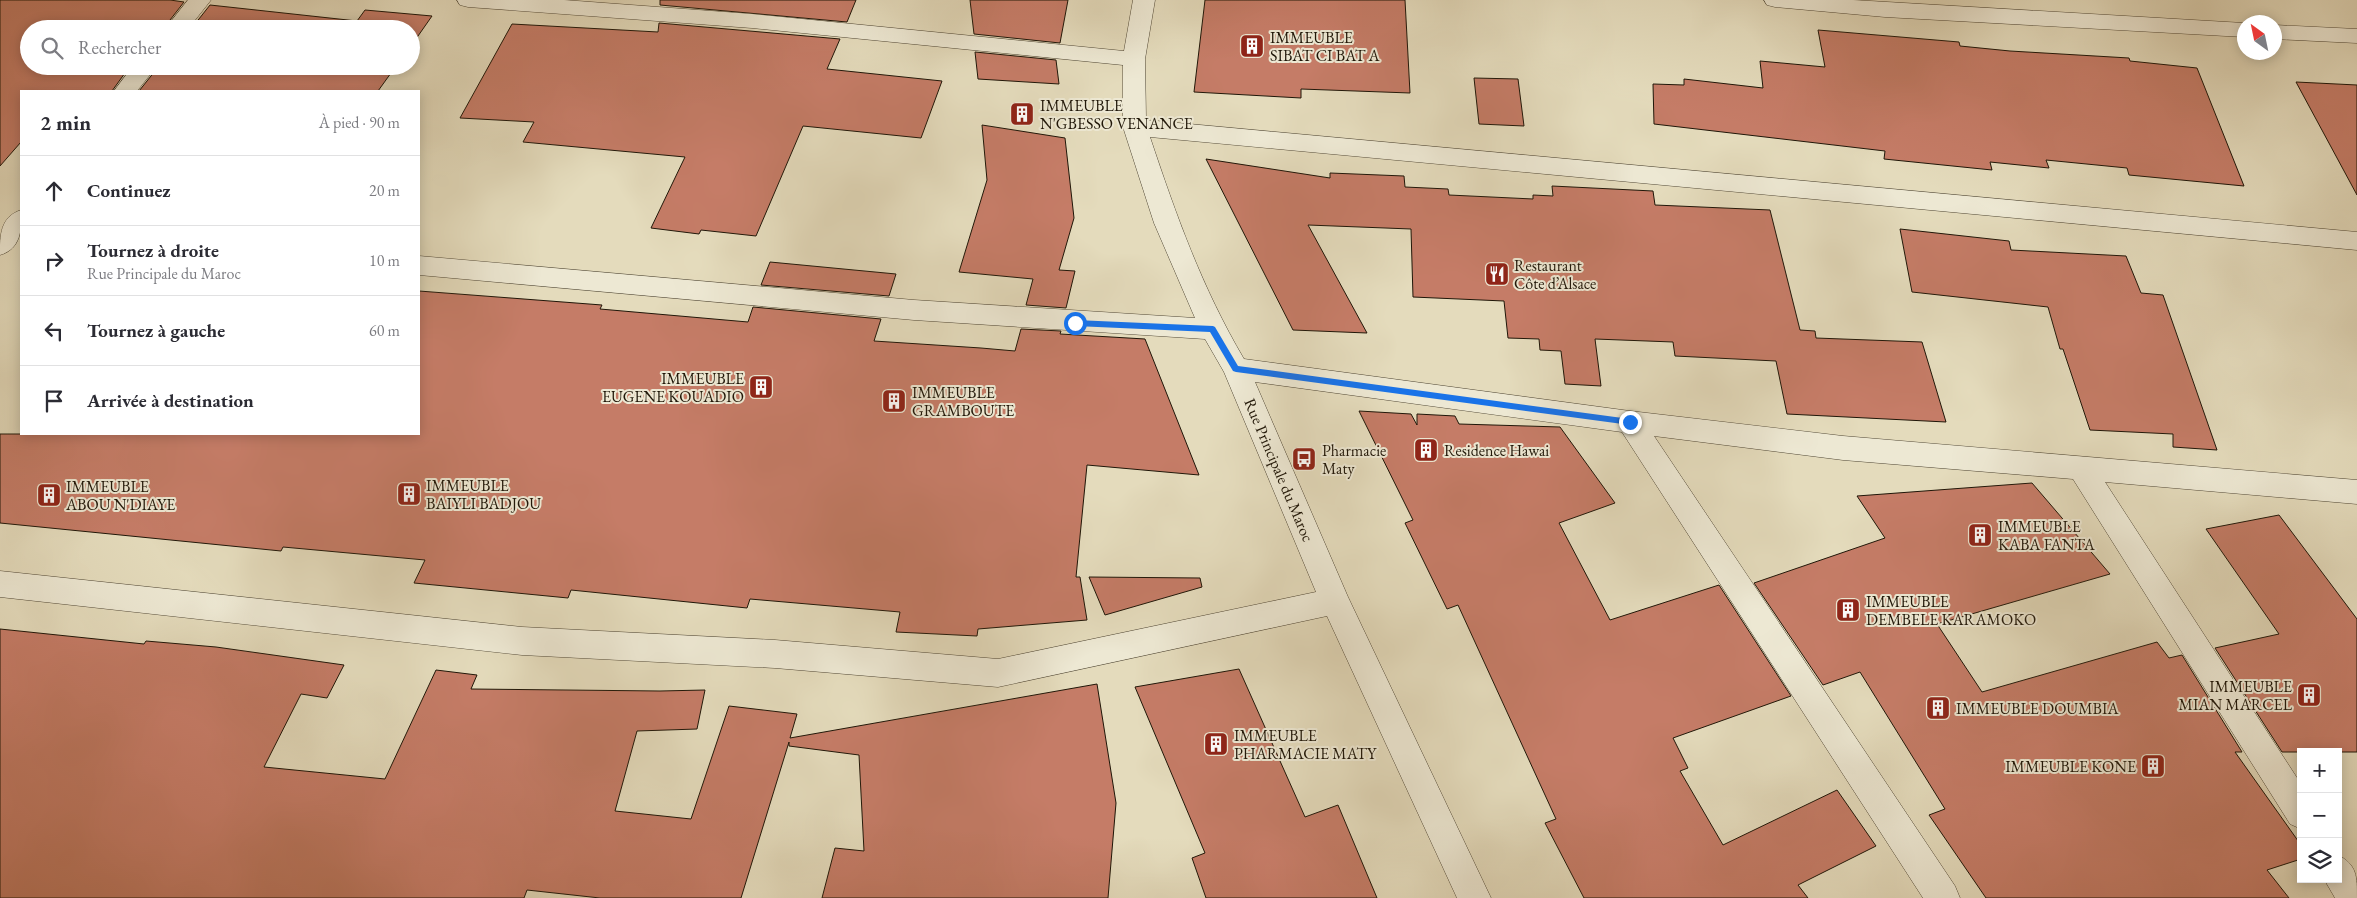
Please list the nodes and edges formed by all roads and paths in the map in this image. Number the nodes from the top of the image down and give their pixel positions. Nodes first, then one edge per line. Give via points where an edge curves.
1 (200, 0) edge
2 (468, 0) edge
3 (1144, 0) edge
4 (1774, 0) edge
5 (1884, 5) edge
6 (183, 20) edge
7 (2237, 30) edge
8 (2282, 32) edge
9 (2357, 36) edge
10 (1134, 59) junction
11 (138, 75) edge
12 (126, 90) edge
13 (1134, 127) junction
14 (2357, 242) edge
15 (420, 266) edge
16 (1213, 329) junction
17 (1236, 369) junction
18 (1630, 422) junction
19 (2081, 468) junction
20 (2357, 492) edge
21 (0, 584) edge
22 (1335, 601) junction
23 (2297, 807) edge
24 (2342, 878) edge
25 (1474, 898) edge
26 (1943, 898) edge
27 (2355, 898) edge

1 - 6 street
2 - 10 street via 752,21
3 - 10 street, Rue Principale du Maroc
4 - 5 street
5 - 7 street
8 - 9 street
10 - 13 street, Rue Principale du Maroc
11 - 12 street
13 - 14 street
13 - 16 street, Rue Principale du Maroc via 1166,224
15 - 16 street via 898,310
16 - 17 street, Rue Principale du Maroc
17 - 18 street
17 - 22 street, Rue Principale du Maroc
18 - 19 street via 1843,448
18 - 26 street
19 - 20 street
19 - 23 street
21 - 22 street via 522,641 775,654 998,674
22 - 25 street, Rue Principale du Maroc
24 - 27 street

